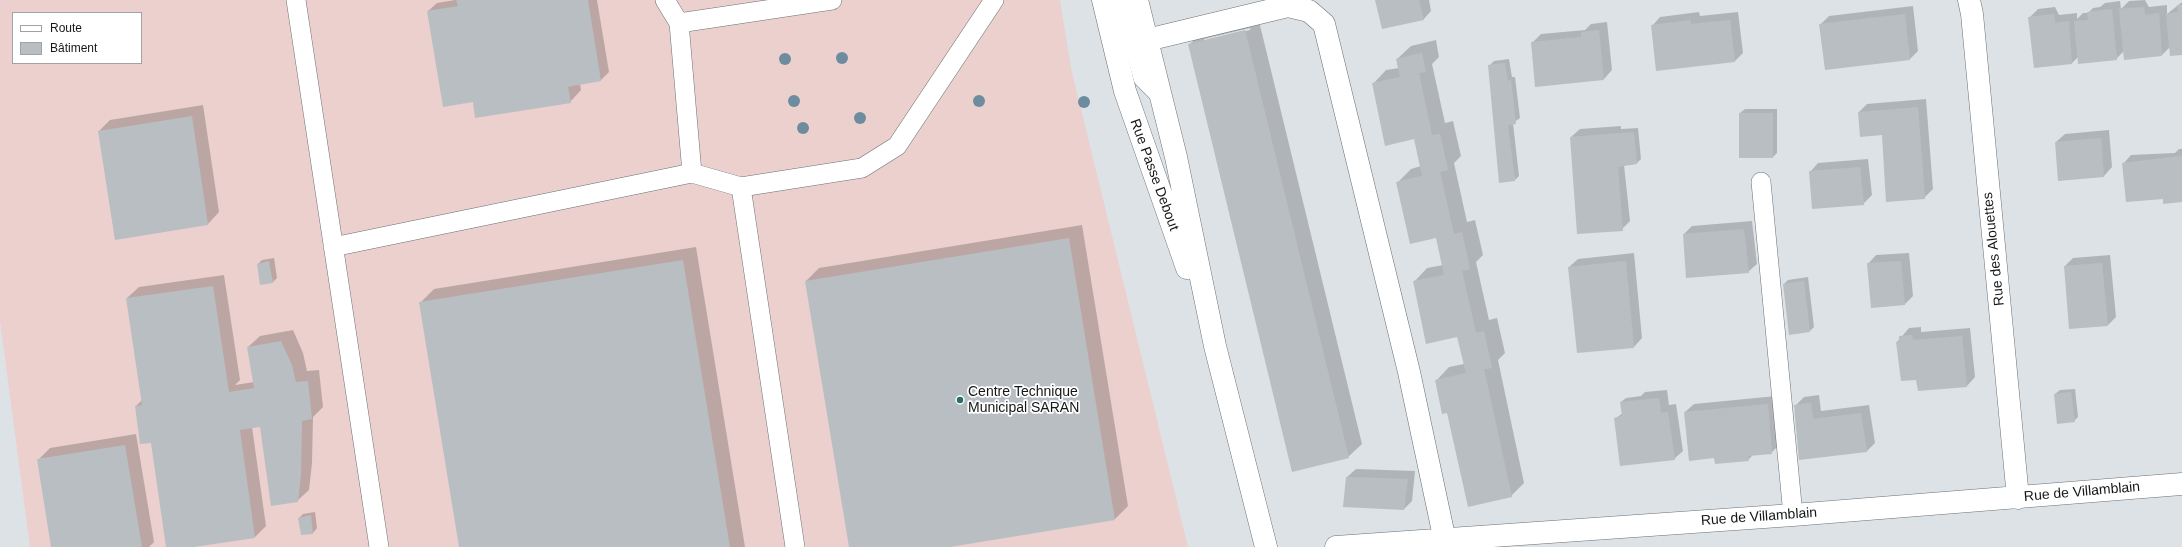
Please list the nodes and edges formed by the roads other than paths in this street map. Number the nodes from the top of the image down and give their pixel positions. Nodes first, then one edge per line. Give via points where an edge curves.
1 (296, 0) edge
2 (665, 0) edge
3 (832, 0) edge
4 (994, 0) edge
5 (1103, 0) edge
6 (1122, 0) edge
7 (1137, 0) edge
8 (1969, 0) edge
9 (679, 23) junction
10 (1147, 40) junction
11 (1160, 95) junction
12 (692, 173) junction
13 (1761, 182) dead end
14 (741, 187) junction
15 (333, 247) junction
16 (1215, 346) junction
17 (2182, 484) edge
18 (2018, 498) junction
19 (1793, 515) junction
20 (1445, 540) junction
21 (379, 547) edge
22 (795, 547) edge
23 (1266, 547) edge
24 (1336, 547) edge

1 - 15 lane
2 - 9 lane
3 - 9 lane
4 - 14 lane via 897,146 862,168
5 - 16 street, Rue Passe Debout via 1124,91
6 - 11 lane via 1143,78
7 - 10 street, Rue Passe Debout
8 - 18 street, Rue des Alouettes
9 - 12 lane
10 - 11 street, Rue Passe Debout
10 - 20 street via 1288,6 1308,11 1324,24 1409,372
11 - 16 street, Rue Passe Debout via 1176,157
12 - 14 lane
12 - 15 lane
13 - 19 lane
14 - 22 lane
15 - 21 lane
16 - 23 street, Rue Passe Debout
17 - 18 street, Rue de Villamblain
18 - 19 street, Rue de Villamblain
19 - 20 street, Rue de Villamblain
20 - 24 street, Rue de Villamblain

